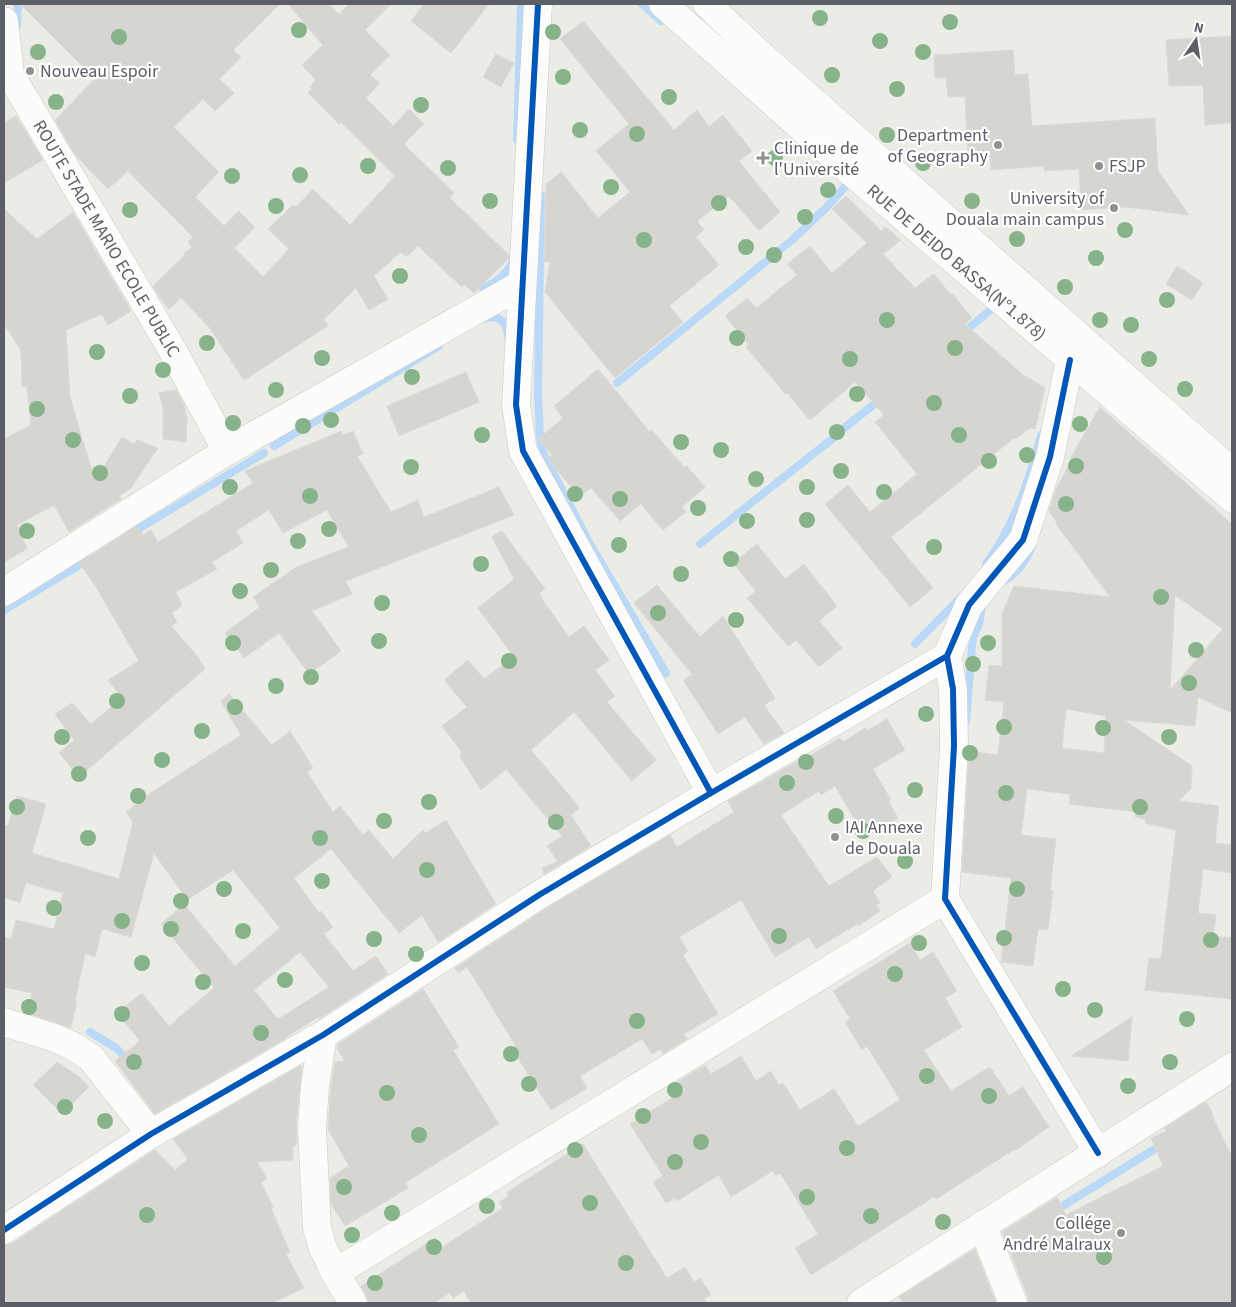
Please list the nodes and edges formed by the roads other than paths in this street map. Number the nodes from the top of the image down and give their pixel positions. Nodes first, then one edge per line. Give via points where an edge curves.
1 (6, 4) edge
2 (538, 4) edge
3 (663, 4) edge
4 (707, 4) edge
5 (4, 12) edge
6 (4, 21) edge
7 (522, 284) junction
8 (1070, 360) junction
9 (227, 451) junction
10 (1232, 472) edge
11 (1232, 498) edge
12 (4, 592) edge
13 (947, 656) junction
14 (711, 793) junction
15 (945, 898) junction
16 (4, 1022) edge
17 (323, 1035) junction
18 (1232, 1067) edge
19 (152, 1134) junction
20 (1098, 1152) junction
21 (982, 1225) junction
22 (4, 1230) edge
23 (335, 1273) junction
24 (354, 1303) edge
25 (861, 1303) edge
26 (1013, 1303) edge

1 - 5 street
2 - 7 street
3 - 8 street, RUE DE DEIDO BASSA(N°1.878)
4 - 10 street
6 - 9 street, ROUTE STADE MARIO ECOLE PUBLIC via 10,74 173,351
7 - 9 street
7 - 14 street via 516,405 523,451
8 - 11 street, RUE DE DEIDO BASSA(N°1.878)
8 - 13 street via 1050,457 1023,540 969,605
9 - 12 street
13 - 14 street
13 - 15 street via 953,689 954,746
14 - 17 street via 539,895
15 - 20 street
15 - 23 street
16 - 19 street via 55,1038 91,1058
17 - 19 street
17 - 23 street via 313,1106 314,1193 317,1227
18 - 20 street
19 - 22 street
20 - 21 street
21 - 25 street
21 - 26 street
23 - 24 street

